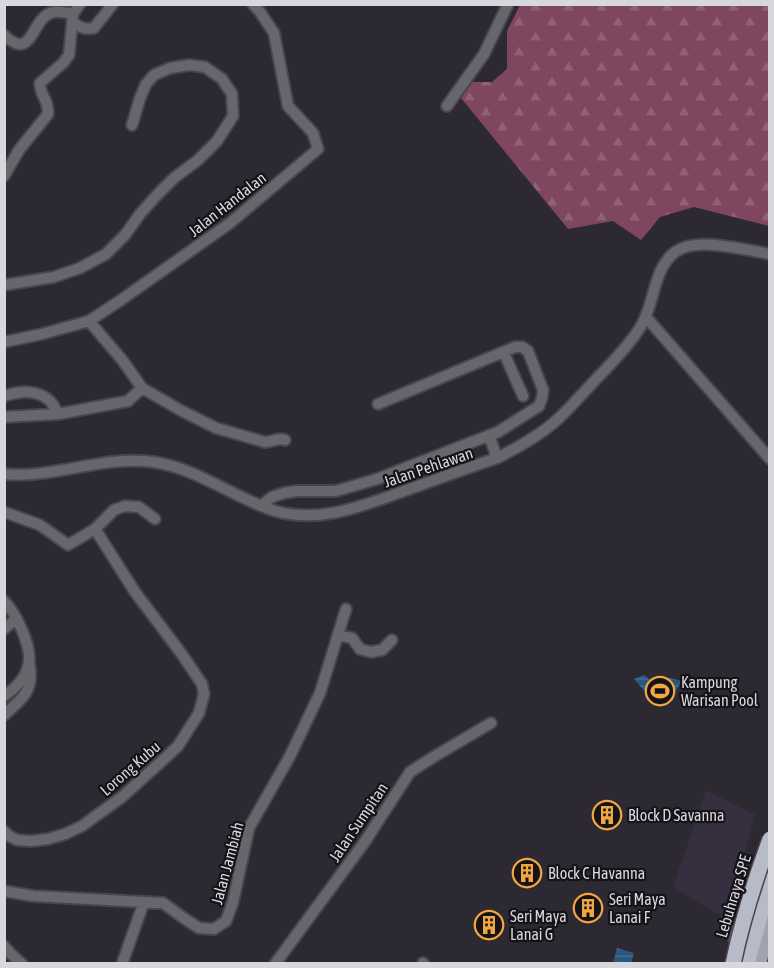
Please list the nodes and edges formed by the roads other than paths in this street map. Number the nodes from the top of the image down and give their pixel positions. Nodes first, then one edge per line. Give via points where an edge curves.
1 (113, 4) edge
2 (253, 4) edge
3 (508, 4) edge
4 (75, 13) edge
5 (4, 35) edge
6 (447, 106) dead end
7 (132, 125) dead end
8 (4, 176) edge
9 (770, 254) edge
10 (4, 285) edge
11 (646, 317) junction
12 (89, 321) junction
13 (4, 342) edge
14 (504, 353) junction
15 (142, 388) junction
16 (4, 396) edge
17 (523, 396) dead end
18 (378, 405) dead end
19 (58, 414) junction
20 (4, 417) edge
21 (489, 435) junction
22 (285, 440) dead end
23 (497, 458) junction
24 (770, 459) edge
25 (4, 474) edge
26 (261, 506) junction
27 (4, 512) edge
28 (155, 519) dead end
29 (95, 529) junction
30 (4, 601) edge
31 (346, 609) dead end
32 (16, 619) junction
33 (4, 629) edge
34 (338, 635) junction
35 (392, 640) dead end
36 (29, 662) junction
37 (4, 696) edge
38 (4, 715) edge
39 (491, 723) dead end
40 (4, 831) edge
41 (770, 841) edge
42 (770, 880) edge
43 (4, 891) edge
44 (144, 902) junction
45 (770, 919) edge
46 (4, 946) edge
47 (22, 963) edge
48 (122, 963) edge
49 (275, 963) edge
50 (733, 963) edge
51 (747, 963) edge
52 (759, 963) edge

1 - 4 street via 94,28 86,30 79,27
2 - 12 street, Jalan Handalan via 274,33 288,106 313,133 318,148 230,223
3 - 6 street via 484,54
4 - 5 street via 46,15 23,45 14,44
4 - 8 street via 69,55 40,83 48,114
7 - 10 street via 146,84 153,75 170,68 205,67 222,79 232,94 233,116 217,141 158,194 106,254 54,277
9 - 11 street, Jalan Pehlawan via 689,245 667,261
11 - 23 street, Jalan Pehlawan via 628,346 558,419
11 - 24 street
12 - 13 street, Jalan Handalan
12 - 15 street
14 - 17 street
14 - 18 street
14 - 21 street via 515,347 528,351 543,390 542,398 539,406
15 - 19 street via 128,401
15 - 22 street via 216,428 265,442
16 - 19 street via 35,393 50,401
19 - 20 street
21 - 23 street
21 - 26 street via 366,482 336,491 284,493
23 - 26 street, Jalan Pehlawan via 336,513 302,516
25 - 26 street, Jalan Pehlawan via 20,476 99,464 154,462 179,468
27 - 29 street via 40,525 68,545
28 - 29 street via 139,507 125,506 114,510
29 - 40 street, Lorong Kubu via 202,684 200,713 178,746 123,797 82,826 31,841 17,840
30 - 32 street
31 - 34 street, Jalan Jambiah
32 - 33 street
32 - 36 street
34 - 35 street via 352,638 360,649 371,652 382,650
34 - 44 street, Jalan Jambiah via 320,693 249,828 226,921 214,929 199,928 163,903
36 - 37 street via 18,686
36 - 38 street via 30,686
39 - 49 street, Jalan Sumpitan via 410,772 364,843
41 - 50 main road via 747,906
41 - 50 highway, Lebuhraya SPE, bridge
42 - 51 highway, Lebuhraya SPE
43 - 44 street, Jalan Jambiah
44 - 48 street
45 - 52 main road
46 - 47 street

